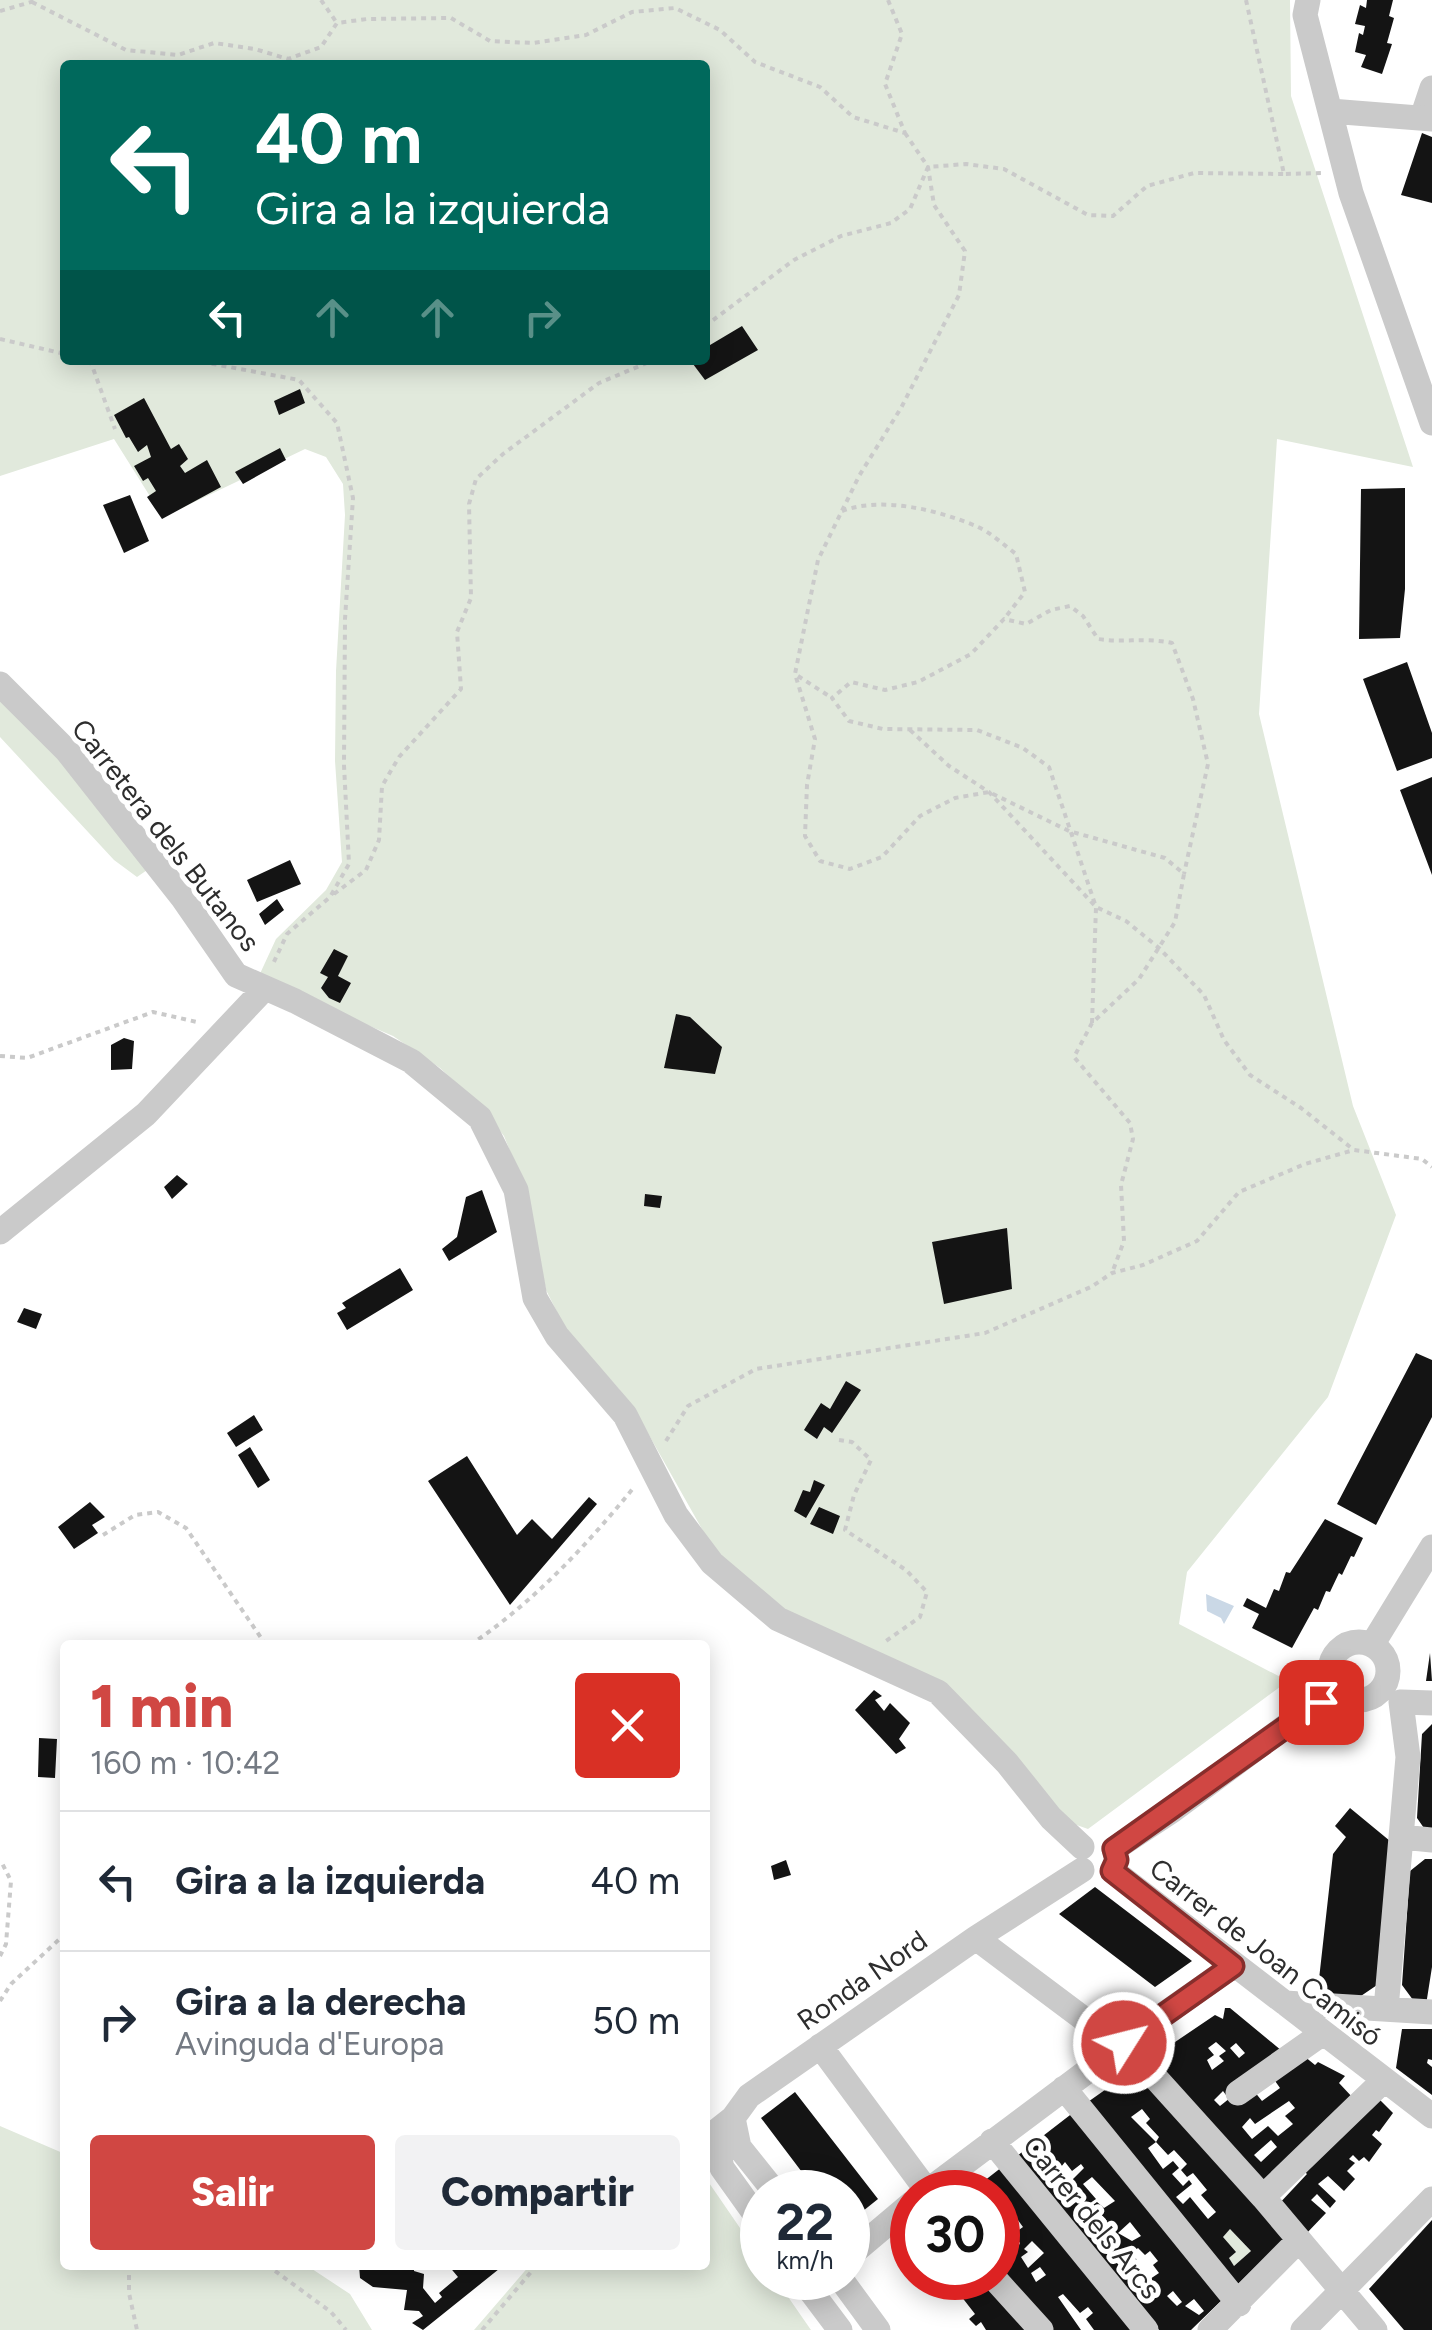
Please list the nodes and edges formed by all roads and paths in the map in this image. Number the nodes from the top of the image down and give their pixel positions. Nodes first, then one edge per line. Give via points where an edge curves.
1 (320, 0) edge
2 (888, 0) edge
3 (1246, 0) edge
4 (1308, 0) edge
5 (35, 1) edge
6 (0, 12) edge
7 (337, 23) junction
8 (1432, 88) edge
9 (1330, 111) junction
10 (1428, 117) edge
11 (905, 133) junction
12 (928, 167) junction
13 (1345, 171) junction
14 (1284, 174) junction
15 (710, 322) edge
16 (0, 339) edge
17 (60, 353) edge
18 (92, 365) edge
19 (219, 365) edge
20 (642, 365) edge
21 (1432, 422) edge
22 (115, 430) dead end
23 (842, 511) junction
24 (1004, 619) junction
25 (795, 674) junction
26 (0, 684) edge
27 (832, 698) junction
28 (910, 730) junction
29 (989, 792) junction
30 (1069, 831) junction
31 (1184, 874) junction
32 (330, 897) junction
33 (1096, 907) junction
34 (1159, 948) junction
35 (265, 988) junction
36 (1092, 1023) junction
37 (226, 1030) junction
38 (0, 1056) edge
39 (1354, 1150) junction
40 (1432, 1167) edge
41 (0, 1232) edge
42 (1112, 1273) junction
43 (839, 1440) dead end
44 (652, 1466) junction
45 (104, 1535) dead end
46 (1432, 1547) edge
47 (263, 1640) edge
48 (478, 1640) edge
49 (1372, 1645) junction
50 (848, 1652) junction
51 (1336, 1689) junction
52 (1392, 1694) junction
53 (1432, 1704) edge
54 (1402, 1837) junction
55 (1432, 1840) edge
56 (1082, 1858) junction
57 (1113, 1860) junction
58 (2, 1864) edge
59 (976, 1938) junction
60 (60, 1939) edge
61 (0, 1956) edge
62 (1233, 1966) junction
63 (0, 2002) edge
64 (1286, 2003) junction
65 (1386, 2009) junction
66 (1432, 2012) edge
67 (1323, 2033) junction
68 (1122, 2045) junction
69 (820, 2046) junction
70 (1383, 2080) junction
71 (1064, 2088) junction
72 (1238, 2093) dead end
73 (1432, 2116) edge
74 (723, 2125) junction
75 (992, 2142) junction
76 (757, 2170) edge
77 (911, 2170) edge
78 (956, 2170) edge
79 (740, 2193) edge
80 (1263, 2197) junction
81 (1432, 2199) edge
82 (890, 2222) edge
83 (870, 2238) edge
84 (1299, 2240) junction
85 (130, 2270) edge
86 (274, 2270) edge
87 (533, 2270) edge
88 (1343, 2292) junction
89 (818, 2300) edge
90 (856, 2300) edge
91 (1014, 2300) edge
92 (1239, 2304) junction
93 (137, 2330) edge
94 (346, 2330) edge
95 (482, 2330) edge
96 (840, 2330) edge
97 (878, 2330) edge
98 (1041, 2330) edge
99 (1146, 2330) edge
100 (1210, 2330) edge
101 (1303, 2330) edge
102 (1375, 2330) edge

1 - 7 path
2 - 11 path via 902,34 885,84
3 - 14 path
4 - 9 street
5 - 6 path
5 - 7 path via 126,50 178,55 214,44 288,59 321,47
7 - 11 path via 451,18 490,41 533,43 586,35 632,12 675,8 720,30 755,62 820,87 854,117
8 - 10 street
9 - 10 street
9 - 13 street
11 - 12 path
12 - 14 path via 1004,170 1088,215 1113,216 1147,186 1194,173
12 - 15 path via 910,210 794,260
12 - 23 path via 934,205 966,250 958,296
13 - 14 path
13 - 21 street
16 - 17 path
18 - 22 path
19 - 32 path via 299,380 337,423 353,498 344,618 349,864
20 - 32 path via 599,383 476,478 469,504 471,598 457,632 461,689 399,757 382,786 379,840 366,870
23 - 24 path via 864,503 924,510 980,528 1016,554 1025,592
23 - 25 path via 818,560
24 - 27 path via 971,654 918,682 884,690 851,682
24 - 31 path via 1026,624 1070,606 1098,639 1172,643 1208,764
25 - 27 path
25 - 29 path via 814,740 804,836 820,861 850,869 882,857 920,816 955,798
26 - 35 street, Carretera dels Butanos via 67,751 236,975
27 - 28 path via 848,721
28 - 29 path
28 - 30 path via 977,730 1023,748 1049,767
29 - 30 path
29 - 33 path
30 - 31 path via 1165,858
30 - 33 path
31 - 34 path via 1176,922
32 - 35 path via 287,934
33 - 34 path
33 - 36 path
34 - 36 path via 1139,979
34 - 39 path via 1204,996 1250,1076
35 - 37 street
35 - 44 street, Carretera dels Butanos via 410,1061 480,1118 516,1190 535,1298 557,1336 626,1414
36 - 42 path via 1074,1057 1130,1123 1133,1139 1121,1185 1124,1241
37 - 38 path via 153,1012 27,1058
37 - 41 street via 146,1114
39 - 40 path via 1422,1159
39 - 42 path via 1239,1192 1197,1241
42 - 44 path via 986,1333 756,1369 688,1406
43 - 50 path via 852,1442 871,1460 845,1530 927,1592 920,1617 891,1639
44 - 48 path via 508,1620
44 - 50 street, Carretera dels Butanos via 676,1515 712,1563 778,1619
45 - 47 path via 135,1515 158,1512 186,1528
46 - 49 street
49 - 51 street via 1352,1643 1336,1653 1330,1670
49 - 52 street via 1388,1667
50 - 56 street, Carretera dels Butanos via 938,1692 1007,1762
51 - 52 street via 1357,1700
51 - 57 street
52 - 53 street
52 - 54 street via 1408,1758
54 - 55 street
54 - 65 street
56 - 57 street via 1098,1839
56 - 59 street, Ronda Nord
57 - 62 street, Carrer de Joan Camisó
58 - 61 path via 12,1881
59 - 68 street
59 - 69 street, Ronda Nord
60 - 63 path
62 - 64 street, Carrer de Joan Camisó
62 - 68 street
64 - 65 street
64 - 67 street, Carrer de Joan Camisó
65 - 66 street
67 - 70 street, Carrer de Joan Camisó
67 - 72 street
68 - 71 street
68 - 80 street
69 - 74 street, Ronda Nord via 749,2096
69 - 77 street
70 - 73 street, Carrer de Joan Camisó
70 - 80 street
71 - 75 street
71 - 92 street
74 - 76 street
74 - 79 street via 722,2168
75 - 78 street
75 - 99 street, Carrer dels Arcs
80 - 84 street
81 - 88 street
82 - 83 street
84 - 88 street
84 - 92 street
85 - 93 path
86 - 94 path
87 - 95 path
88 - 101 street
88 - 102 street
89 - 96 street
90 - 97 street
91 - 98 street
92 - 100 street

